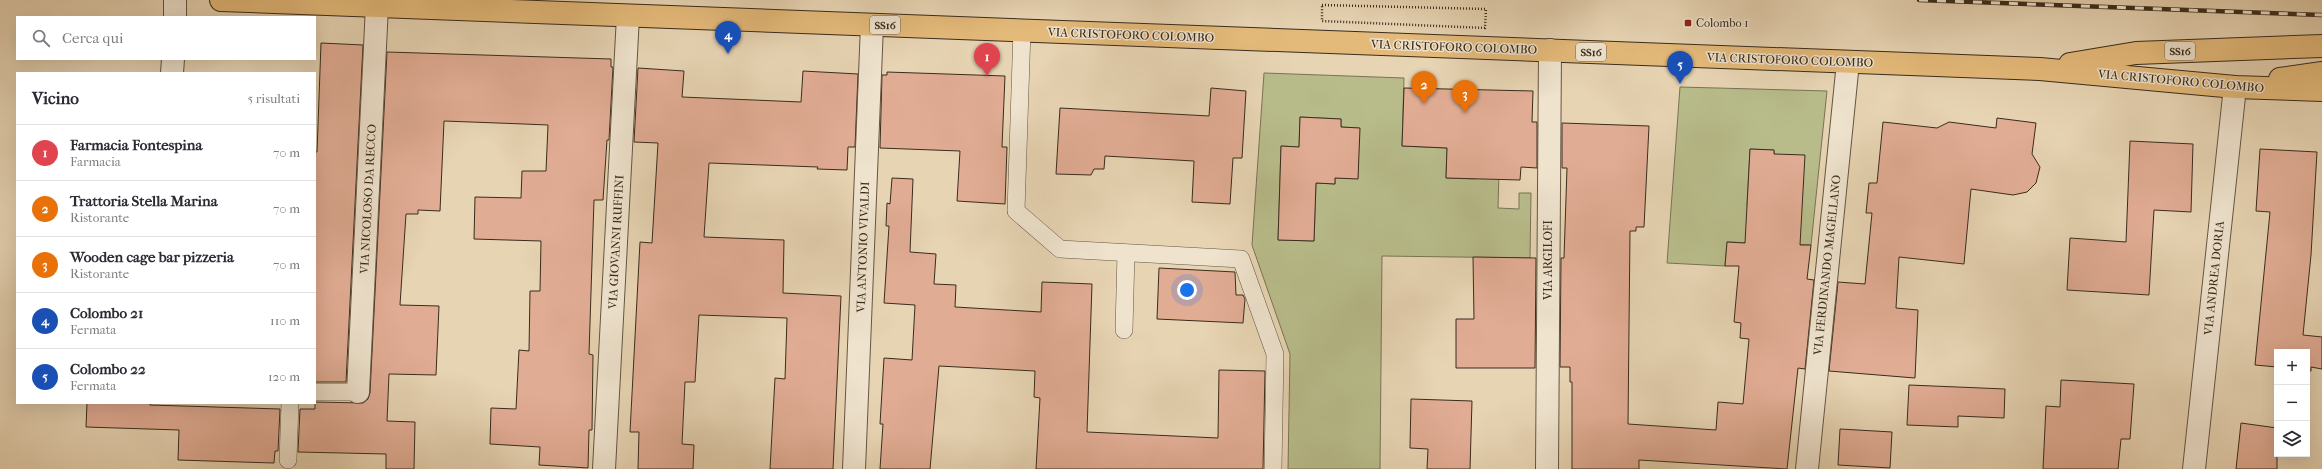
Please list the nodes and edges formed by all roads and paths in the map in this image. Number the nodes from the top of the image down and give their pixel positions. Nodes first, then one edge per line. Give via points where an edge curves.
1 (175, 0) edge
2 (221, 0) edge
3 (1322, 4) dead end
4 (377, 6) junction
5 (175, 16) edge
6 (628, 16) junction
7 (1380, 24) dead end
8 (872, 25) junction
9 (1022, 30) junction
10 (2322, 46) edge
11 (1550, 50) junction
12 (2136, 53) junction
13 (173, 60) edge
14 (2322, 61) edge
15 (1848, 62) junction
16 (2040, 69) junction
17 (172, 72) edge
18 (2322, 73) edge
19 (2235, 87) junction
20 (2322, 90) edge
21 (1126, 253) junction
22 (1124, 330) dead end
23 (316, 392) edge
24 (358, 392) joint
25 (290, 404) edge
26 (288, 460) dead end
27 (604, 469) edge
28 (854, 469) edge
29 (1273, 469) edge
30 (1547, 469) edge
31 (1807, 469) edge
32 (2194, 469) edge

1 - 5 street
2 - 4 main road, VIA CRISTOFORO COLOMBO / SS16
3 - 7 path via 1486,9 1485,28
4 - 6 main road, VIA CRISTOFORO COLOMBO / SS16
4 - 24 street, VIA NICOLOSO DA RECCO
6 - 8 main road, VIA CRISTOFORO COLOMBO / SS16
6 - 27 street, VIA GIOVANNI RUFFINI
8 - 9 main road, VIA CRISTOFORO COLOMBO / SS16
8 - 28 street, VIA ANTONIO VIVALDI
9 - 11 main road, VIA CRISTOFORO COLOMBO / SS16
9 - 21 lane via 1016,211 1060,249
10 - 12 main road, VIA CRISTOFORO COLOMBO / SS16
11 - 15 main road, VIA CRISTOFORO COLOMBO / SS16
11 - 30 street, VIA ARGILOFI
12 - 14 main road
12 - 16 main road, VIA CRISTOFORO COLOMBO / SS16
13 - 17 street
15 - 16 main road, VIA CRISTOFORO COLOMBO / SS16
15 - 31 street, VIA FERDINANDO MAGELLANO
16 - 19 main road, VIA CRISTOFORO COLOMBO / SS16
18 - 19 main road
19 - 20 main road, VIA CRISTOFORO COLOMBO / SS16
19 - 32 street, VIA ANDREA DORIA
21 - 22 lane
21 - 29 lane via 1240,259 1275,354
23 - 24 lane
25 - 26 lane

